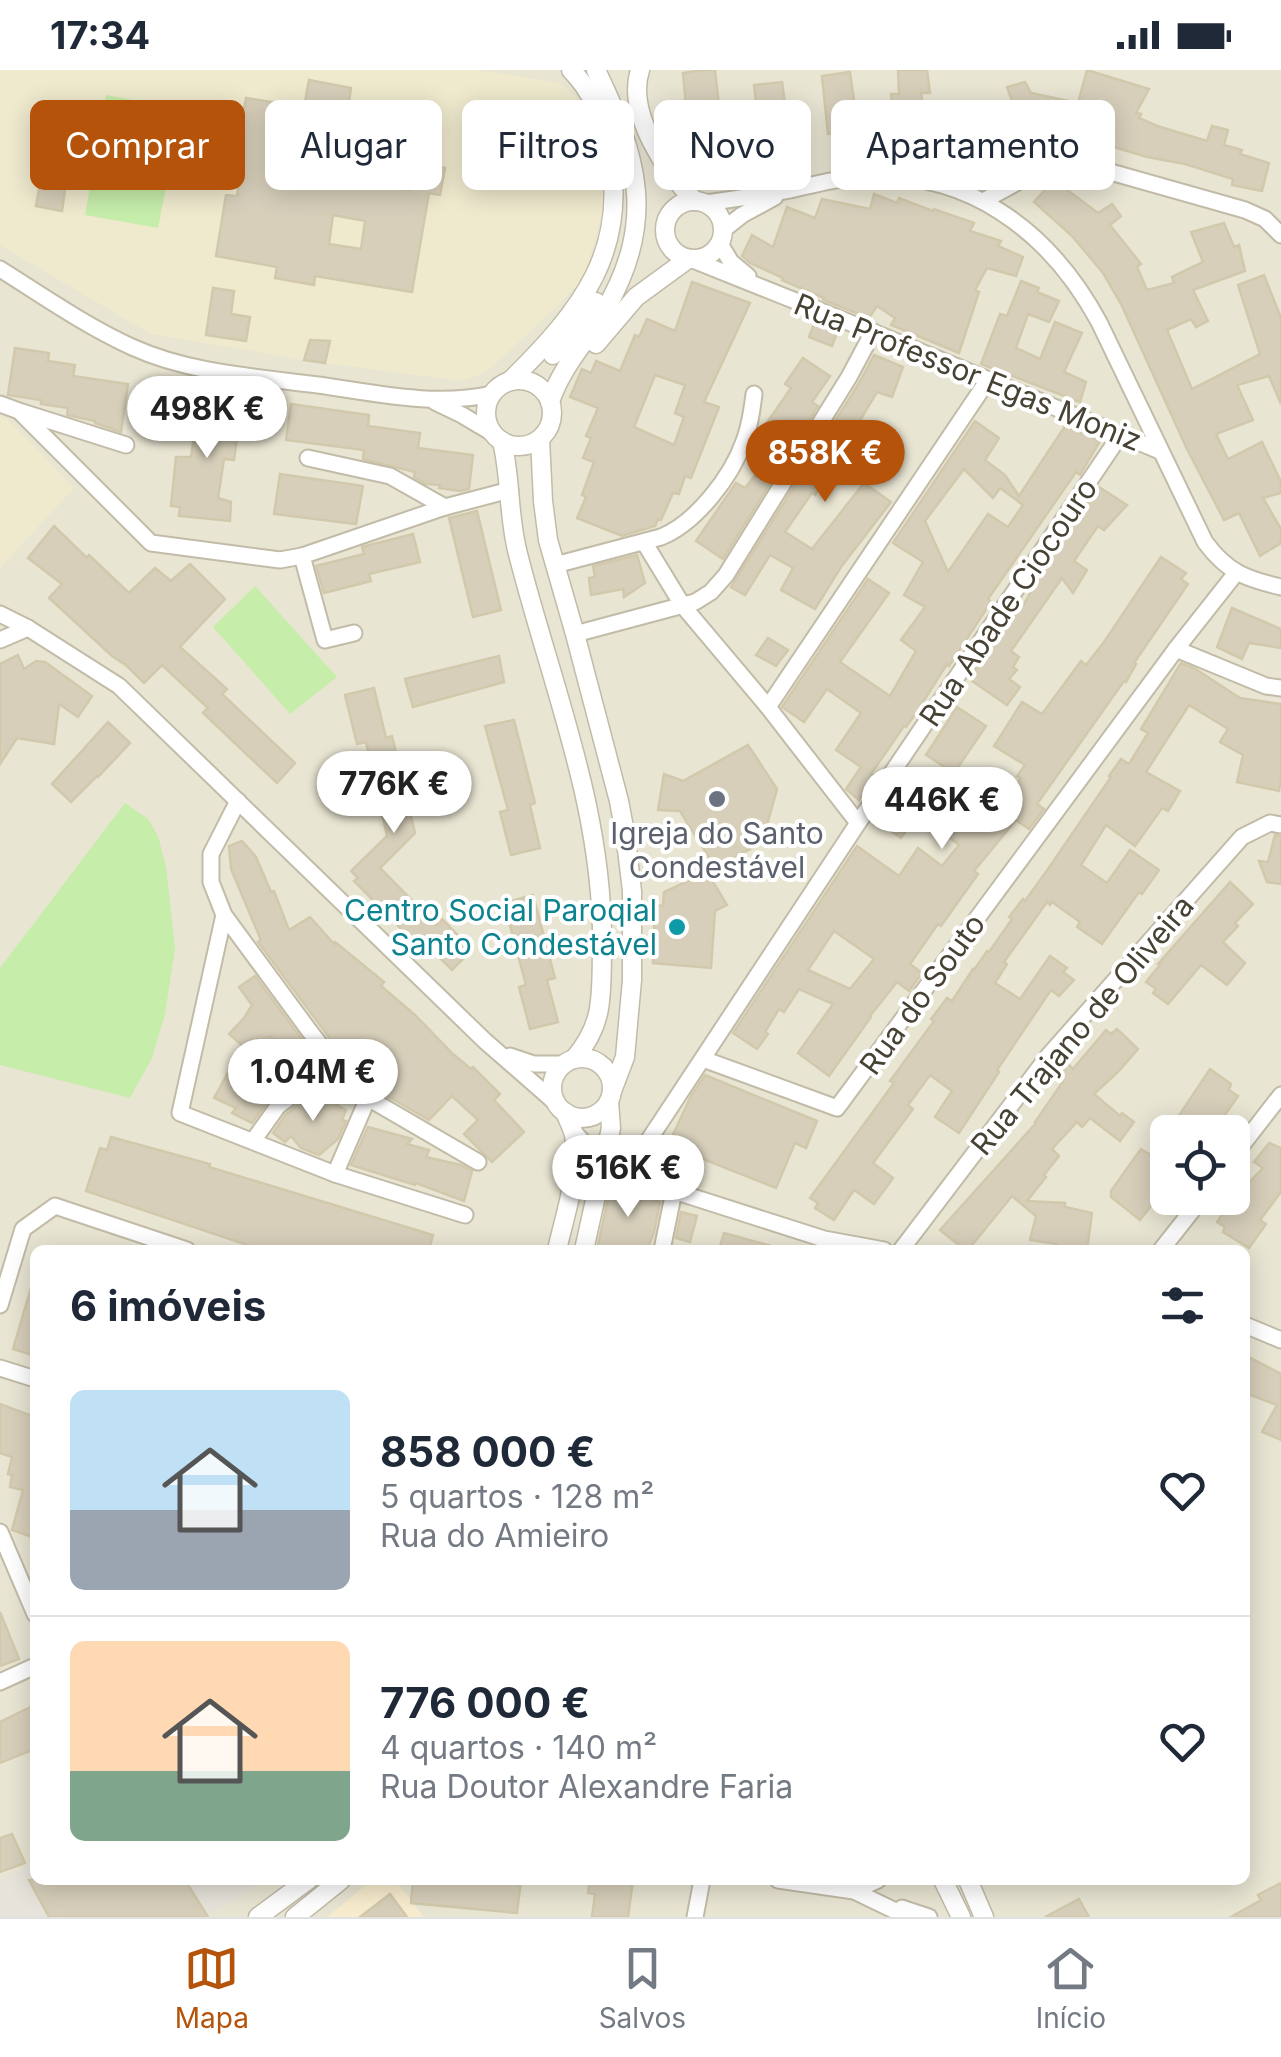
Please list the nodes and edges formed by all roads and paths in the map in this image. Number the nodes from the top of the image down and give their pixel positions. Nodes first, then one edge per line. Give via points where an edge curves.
1 (570, 70) edge
2 (586, 70) edge
3 (596, 70) edge
4 (640, 70) edge
5 (811, 186) edge
6 (788, 190) joint
7 (983, 201) junction
8 (700, 202) junction
9 (1281, 235) edge
10 (722, 237) junction
11 (690, 259) junction
12 (0, 270) edge
13 (763, 288) junction
14 (873, 332) junction
15 (988, 380) junction
16 (518, 381) junction
17 (492, 394) junction
18 (754, 394) dead end
19 (431, 400) junction
20 (550, 402) junction
21 (0, 404) edge
22 (18, 411) junction
23 (551, 422) junction
24 (1121, 434) junction
25 (498, 438) junction
26 (540, 438) junction
27 (126, 445) dead end
28 (1160, 450) junction
29 (308, 458) dead end
30 (510, 490) junction
31 (445, 507) junction
32 (644, 542) junction
33 (302, 556) junction
34 (555, 565) junction
35 (1236, 573) junction
36 (1281, 587) edge
37 (683, 606) junction
38 (0, 614) edge
39 (28, 628) junction
40 (354, 633) dead end
41 (576, 634) junction
42 (0, 640) edge
43 (1176, 649) junction
44 (1281, 688) edge
45 (768, 708) junction
46 (238, 801) junction
47 (858, 823) junction
48 (1281, 825) edge
49 (224, 916) junction
50 (484, 1041) junction
51 (704, 1059) junction
52 (568, 1062) junction
53 (334, 1063) junction
54 (610, 1096) junction
55 (1281, 1096) edge
56 (368, 1098) junction
57 (560, 1108) junction
58 (574, 1132) junction
59 (1250, 1135) edge
60 (253, 1141) junction
61 (605, 1158) junction
62 (478, 1162) dead end
63 (629, 1170) junction
64 (335, 1174) junction
65 (674, 1190) junction
66 (465, 1215) dead end
67 (1189, 1215) edge
68 (172, 1245) edge
69 (557, 1245) edge
70 (585, 1245) edge
71 (663, 1245) edge
72 (859, 1245) edge
73 (904, 1245) edge
74 (1165, 1245) edge
75 (0, 1306) edge
76 (1250, 1328) edge
77 (1281, 1340) edge
78 (0, 1368) edge
79 (30, 1378) edge
80 (0, 1532) edge
81 (14, 1566) junction
82 (30, 1572) edge
83 (30, 1603) edge
84 (30, 1668) edge
85 (0, 1682) edge
86 (301, 1885) edge
87 (335, 1885) edge
88 (701, 1885) edge
89 (813, 1885) edge
90 (867, 1885) edge
91 (945, 1885) edge
92 (970, 1885) edge
93 (854, 1891) junction
94 (888, 1906) junction
95 (979, 1915) edge
96 (258, 1917) edge
97 (296, 1917) edge
98 (696, 1917) edge
99 (908, 1917) edge
100 (929, 1917) edge
101 (961, 1917) edge

1 - 16 street via 591,94 606,137 614,184 610,230 575,310
2 - 16 street via 619,152 624,234 588,315
3 - 20 street via 630,149 636,222 614,293
4 - 8 street via 636,96 646,128 664,164
5 - 7 street via 905,177
6 - 8 street
6 - 10 street via 742,215
7 - 9 street via 1040,170 1072,165 1244,210
7 - 28 street via 1030,233 1070,274
8 - 10 street via 718,214
8 - 11 street via 676,206 664,231 671,249
10 - 11 street via 708,256
10 - 13 street via 739,270
11 - 13 street, Rua Professor Egas Moniz
11 - 23 street via 612,323 570,378
12 - 19 street via 154,356
13 - 14 street, Rua Professor Egas Moniz
14 - 15 street, Rua Professor Egas Moniz
14 - 37 street via 726,575 703,598
15 - 24 street, Rua Professor Egas Moniz
15 - 45 street
16 - 17 street
16 - 20 street via 536,385
17 - 19 street
17 - 25 street via 486,415
18 - 32 street via 746,436 721,481 688,522
19 - 25 street
20 - 23 street
21 - 22 street
22 - 27 street
22 - 33 street via 150,543 280,560
23 - 26 street
24 - 28 street, Rua Professor Egas Moniz
24 - 47 street, Rua Abade Ciocouro
25 - 26 street via 521,446
25 - 30 street
26 - 34 street via 542,501
28 - 35 street, Rua Professor Egas Moniz via 1206,542
29 - 31 street via 390,476
30 - 31 street
30 - 52 street via 518,554 568,723 599,870 601,992 591,1037
31 - 33 street
32 - 34 street
32 - 37 street
33 - 40 street via 326,640
34 - 41 street
35 - 36 street
35 - 43 street, Rua do Souto
37 - 41 street
37 - 45 street
38 - 39 street
39 - 42 street
39 - 46 street via 119,686
41 - 54 street via 619,801 632,891 629,1019
43 - 44 street
43 - 51 street, Rua do Souto via 837,1108
45 - 47 street
46 - 49 street via 211,854 211,882
46 - 50 street
47 - 51 street, Rua Abade Ciocouro
48 - 73 street, Rua Trajano de Oliveira via 1270,823 1242,837 1048,1055
49 - 53 street
49 - 60 street via 180,1113
50 - 52 street via 522,1062
50 - 57 street
51 - 63 street, Rua Abade Ciocouro
52 - 54 street via 601,1065
52 - 57 street via 552,1086
53 - 56 street
53 - 60 street via 278,1106
54 - 57 street via 602,1110 584,1118
54 - 61 street
55 - 59 street
56 - 62 street
56 - 64 street
57 - 58 street
58 - 61 street
58 - 69 street
60 - 64 street
61 - 63 street
61 - 70 street
63 - 65 street
64 - 66 street
65 - 71 street
65 - 72 street
67 - 74 street
68 - 75 street via 55,1206 23,1228
76 - 77 street
78 - 79 street
80 - 81 street
81 - 82 street
81 - 83 street
84 - 85 street
86 - 96 street
87 - 97 street
88 - 98 street
89 - 93 street
90 - 93 street
91 - 101 street
92 - 95 street
93 - 94 street
94 - 99 street
94 - 100 street

